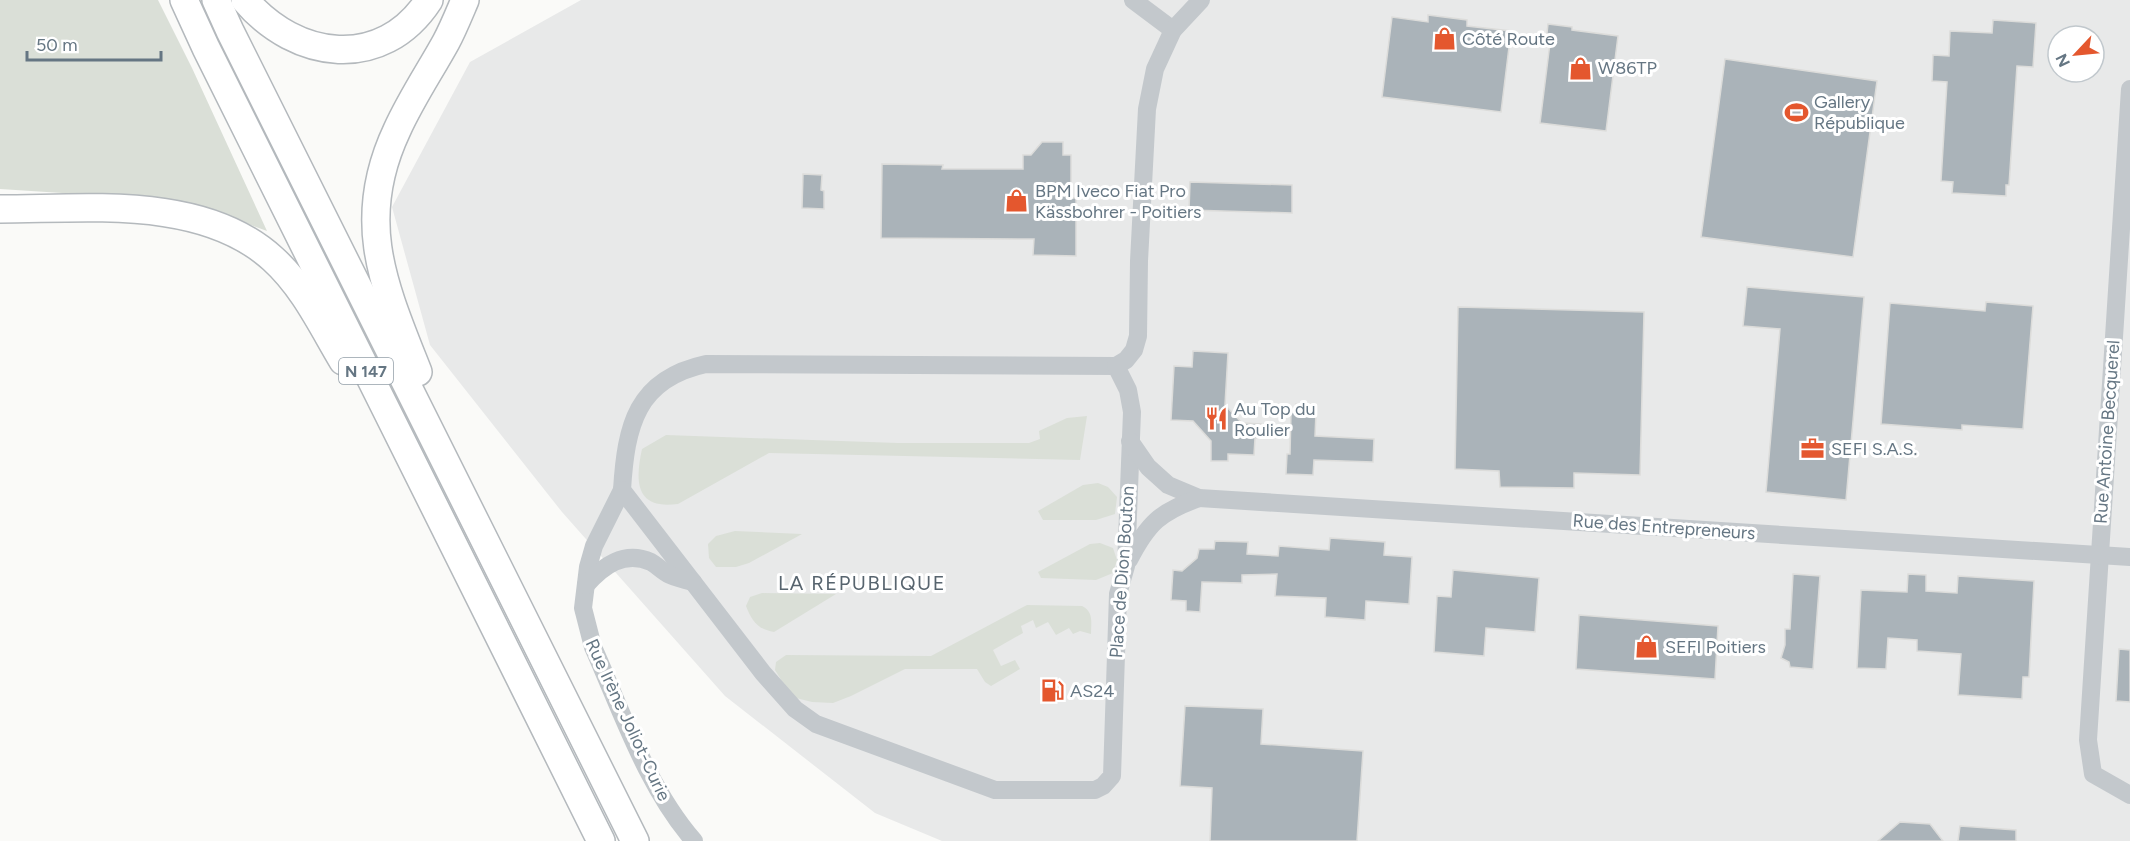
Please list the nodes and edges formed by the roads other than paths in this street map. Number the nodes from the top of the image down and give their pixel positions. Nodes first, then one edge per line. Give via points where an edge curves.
1 (184, 0) edge
2 (216, 0) edge
3 (245, 0) edge
4 (429, 0) edge
5 (465, 0) edge
6 (1133, 0) edge
7 (1201, 0) edge
8 (1173, 30) junction
9 (2130, 89) edge
10 (0, 209) edge
11 (1116, 366) junction
12 (1130, 441) junction
13 (622, 490) junction
14 (1199, 498) junction
15 (2099, 554) junction
16 (2130, 556) edge
17 (1126, 566) junction
18 (693, 582) junction
19 (586, 585) junction
20 (542, 656) junction
21 (550, 741) junction
22 (563, 767) junction
23 (2130, 795) edge
24 (589, 841) edge
25 (601, 841) edge
26 (635, 841) edge
27 (694, 841) edge

1 - 21 highway, N 147
2 - 20 highway, N 147
3 - 4 highway via 287,36 326,49 345,50 366,46 401,30
5 - 20 highway via 386,157 376,206 377,250 392,305 428,398 510,568
6 - 8 street
7 - 8 street
8 - 11 street via 1155,69 1147,109 1138,336 1134,350
9 - 15 street, Rue Antoine Becquerel
10 - 21 highway via 134,209 174,214 240,235 274,260 304,296 346,366 500,668
11 - 12 street, Place de Dion Bouton via 1128,390 1132,412
11 - 13 street via 706,364 685,369 647,396 635,416 627,439
12 - 14 street via 1148,467 1168,485
12 - 17 street, Place de Dion Bouton
13 - 18 street, Place de Dion Bouton
13 - 19 street, Rue Irène Joliot-Curie via 594,546
14 - 15 street, Rue des Entrepreneurs
14 - 17 street via 1154,520
15 - 16 street, Rue des Entrepreneurs
15 - 23 street, Rue Antoine Becquerel via 2088,740 2093,774
17 - 18 street, Place de Dion Bouton via 1118,594 1112,776 1095,790 995,790 816,724 795,709
18 - 19 street via 634,557 610,563
19 - 27 street, Rue Irène Joliot-Curie via 583,608 593,646 660,793
20 - 26 highway, N 147
21 - 22 highway, N 147
22 - 24 highway
22 - 25 highway, N 147

